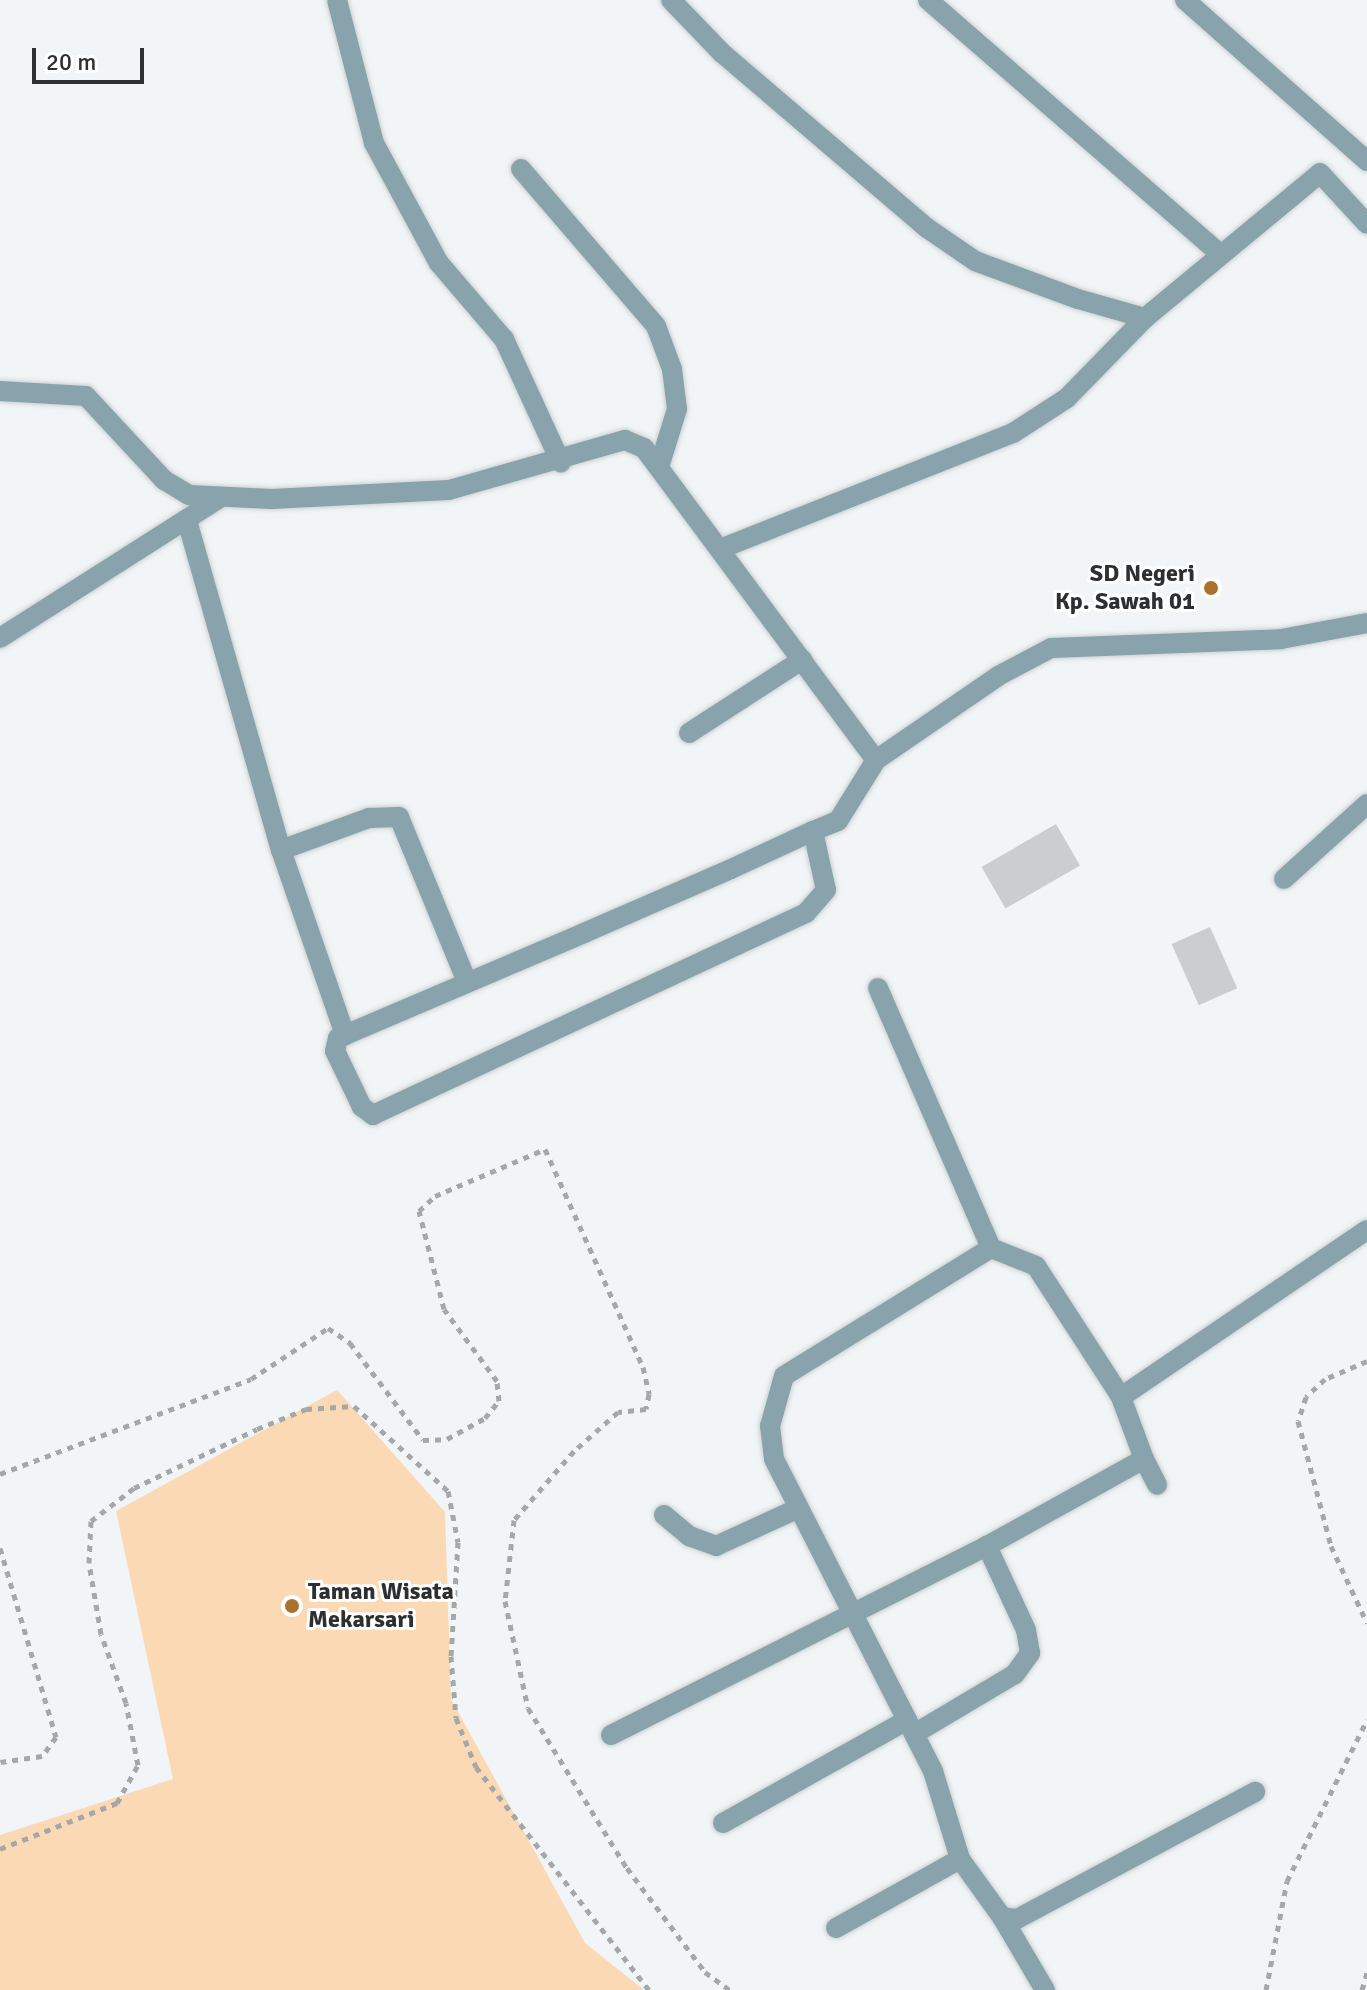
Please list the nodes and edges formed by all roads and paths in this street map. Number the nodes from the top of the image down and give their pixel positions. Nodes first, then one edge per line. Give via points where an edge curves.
1 (337, 0) edge
2 (671, 0) edge
3 (928, 0) edge
4 (1185, 0) edge
5 (1367, 161) edge
6 (521, 169) dead end
7 (1367, 224) edge
8 (1219, 253) junction
9 (1145, 318) junction
10 (0, 391) edge
11 (561, 463) junction
12 (660, 464) junction
13 (220, 498) junction
14 (188, 524) junction
15 (720, 549) junction
16 (1367, 623) edge
17 (0, 638) edge
18 (802, 660) junction
19 (689, 733) dead end
20 (876, 760) junction
21 (1367, 804) edge
22 (813, 831) junction
23 (281, 850) junction
24 (1284, 879) dead end
25 (467, 982) junction
26 (878, 988) dead end
27 (345, 1035) junction
28 (1367, 1230) edge
29 (991, 1248) junction
30 (1367, 1361) edge
31 (1121, 1397) junction
32 (1144, 1459) junction
33 (0, 1474) edge
34 (1157, 1485) dead end
35 (799, 1508) junction
36 (664, 1515) dead end
37 (987, 1546) junction
38 (0, 1548) edge
39 (852, 1616) junction
40 (1367, 1623) edge
41 (1367, 1720) edge
42 (911, 1727) junction
43 (611, 1735) dead end
44 (0, 1762) edge
45 (1255, 1792) dead end
46 (723, 1823) dead end
47 (0, 1849) edge
48 (960, 1859) junction
49 (1002, 1917) junction
50 (836, 1928) dead end
51 (1367, 1973) edge
52 (649, 1990) edge
53 (730, 1990) edge
54 (1045, 1990) edge
55 (1266, 1990) edge
56 (1362, 1990) edge

1 - 11 street via 374,143 439,263 504,339
2 - 9 street via 722,53 927,228 975,261
3 - 8 street
4 - 5 street
6 - 12 street via 656,326 672,369 677,409
7 - 8 street via 1320,173
8 - 9 street
9 - 15 street via 1067,398 1013,433
10 - 13 street via 86,396 164,480 189,495
11 - 12 street via 625,440
11 - 13 street via 449,490
12 - 15 street
13 - 14 street
14 - 17 street
14 - 23 street
15 - 18 street
16 - 20 street via 1281,639 1051,648 988,682
18 - 19 street
18 - 20 street
20 - 22 street via 845,814
21 - 24 street
22 - 25 street
22 - 27 street via 826,890 806,913 373,1115 362,1107 335,1051 335,1040
23 - 25 street via 369,818 389,814 406,822
23 - 27 street
25 - 27 street
26 - 29 street
28 - 31 street
29 - 31 street via 1036,1266
29 - 35 street via 882,1310 784,1376 772,1406 774,1459
30 - 40 path via 1325,1379 1306,1397 1298,1421 1331,1546
31 - 32 street
32 - 34 street
32 - 37 street
33 - 53 path via 251,1379 328,1328 350,1343 423,1440 447,1439 485,1418 499,1401 497,1381 444,1309 419,1211 435,1196 545,1149 637,1353 649,1394 646,1409 618,1412 574,1451 514,1520 505,1601 528,1708 627,1868 705,1972
35 - 36 street via 716,1546 689,1536
35 - 39 street
37 - 39 street
37 - 42 street via 1026,1630 1030,1653 1015,1674
38 - 44 path via 56,1737 42,1756
39 - 42 street
39 - 43 street
41 - 55 path via 1287,1881
42 - 46 street
42 - 48 street
45 - 49 street via 1017,1919
47 - 52 path via 117,1803 138,1765 126,1703 101,1634 89,1563 91,1521 134,1488 257,1429 306,1409 354,1406 448,1491 458,1542 451,1656 456,1718 476,1767
48 - 49 street
48 - 50 street
49 - 54 street
51 - 56 path

